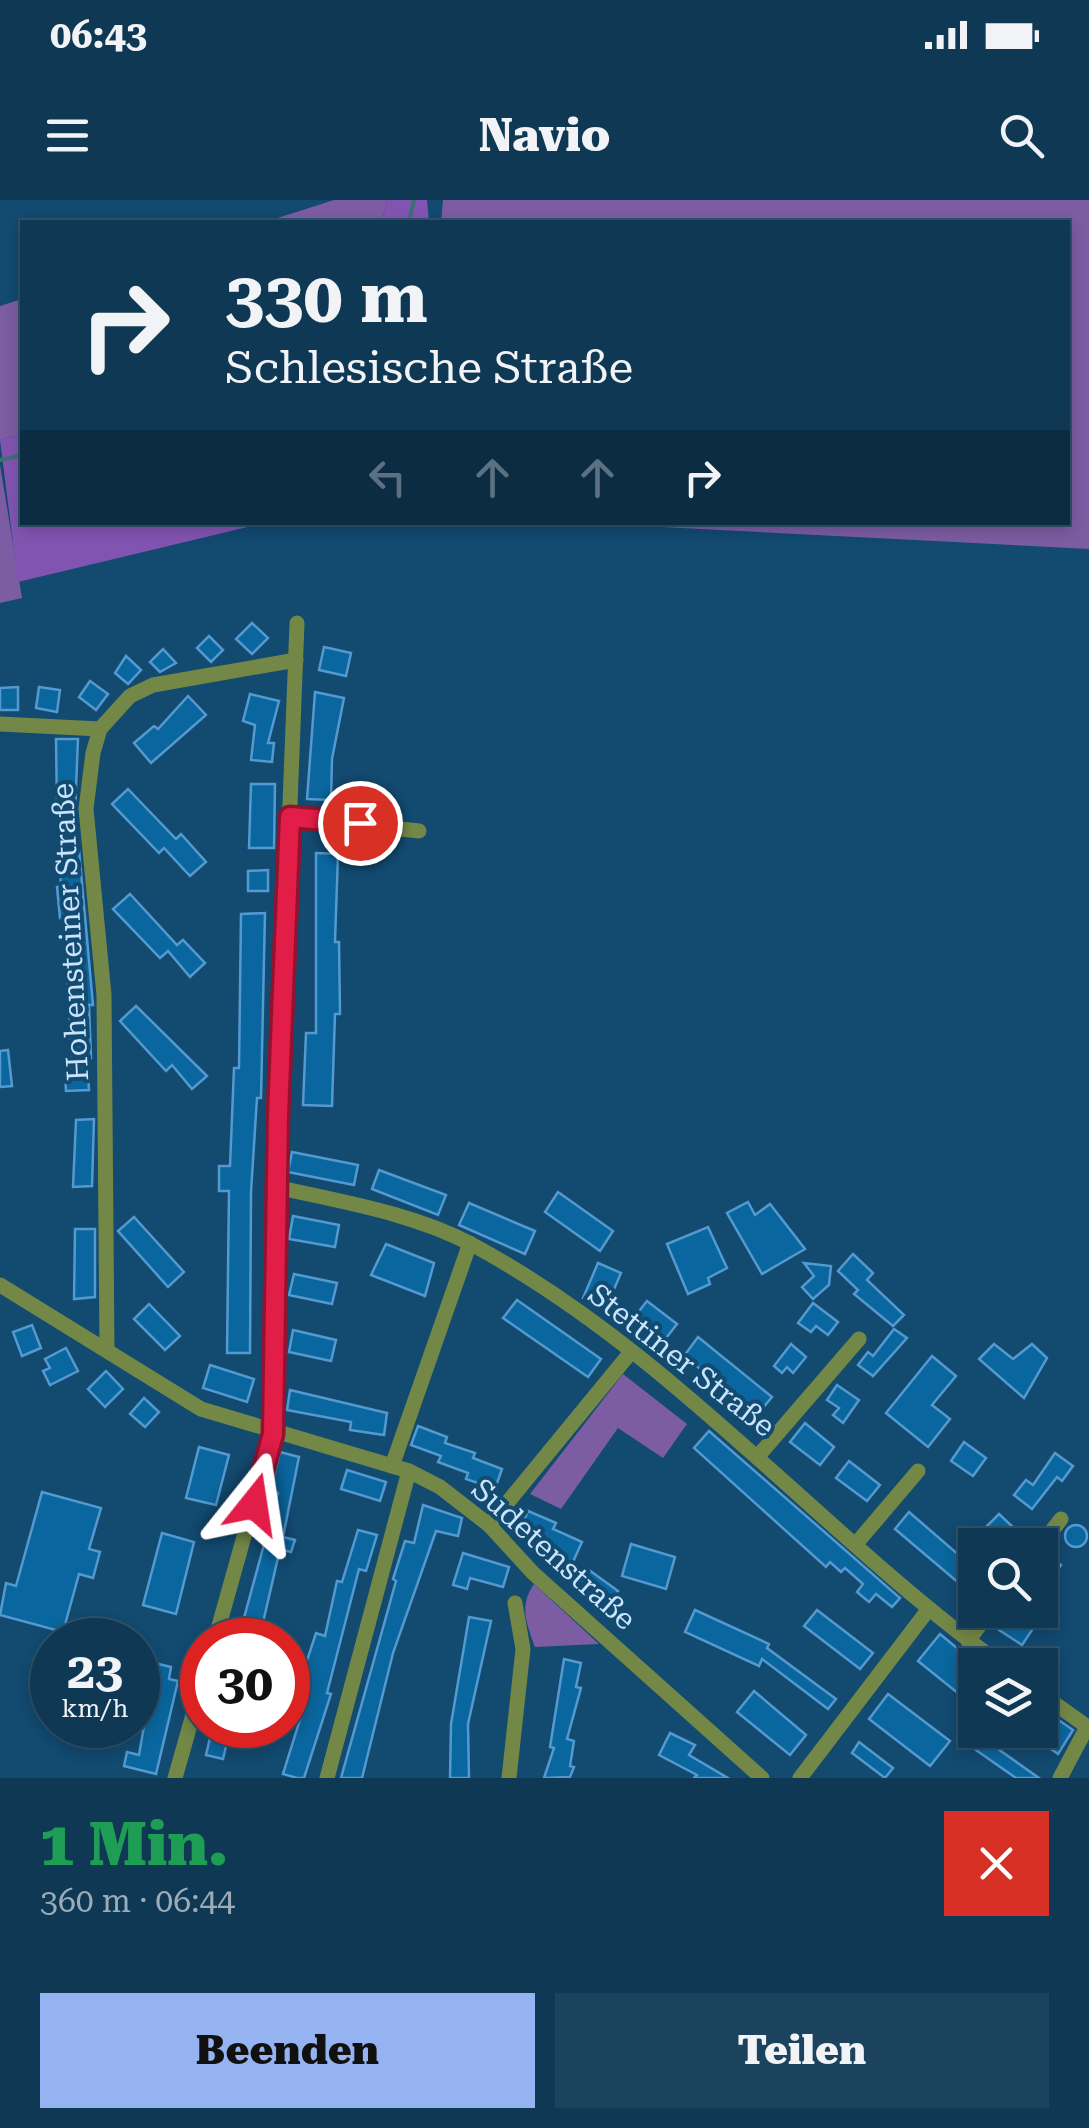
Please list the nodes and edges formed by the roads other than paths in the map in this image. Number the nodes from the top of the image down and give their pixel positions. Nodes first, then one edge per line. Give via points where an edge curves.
1 (297, 623) dead end
2 (296, 660) junction
3 (0, 724) edge
4 (100, 729) junction
5 (290, 817) junction
6 (419, 831) dead end
7 (276, 1187) junction
8 (470, 1244) junction
9 (0, 1285) edge
10 (858, 1338) dead end
11 (106, 1350) junction
12 (632, 1352) junction
13 (273, 1434) junction
14 (758, 1455) junction
15 (392, 1466) junction
16 (408, 1471) junction
17 (918, 1471) dead end
18 (1061, 1519) dead end
19 (488, 1525) junction
20 (1054, 1528) edge
21 (855, 1545) junction
22 (515, 1602) dead end
23 (928, 1610) junction
24 (221, 1618) edge
25 (978, 1628) edge
26 (968, 1641) junction
27 (978, 1648) edge
28 (1058, 1706) edge
29 (1088, 1728) edge
30 (184, 1748) edge
31 (760, 1777) edge
32 (175, 1778) edge
33 (327, 1778) edge
34 (510, 1778) edge
35 (800, 1778) edge
36 (1060, 1778) edge

1 - 2 street
2 - 4 street via 153,685 130,696
2 - 5 street
3 - 4 street
4 - 11 street, Hohensteiner Straße via 86,809 104,995
5 - 6 street
5 - 7 street
7 - 8 street, Stettiner Straße via 367,1207
7 - 13 street
8 - 12 street, Stettiner Straße via 556,1295
8 - 15 street
9 - 11 street, Sudetenstraße
10 - 14 street
11 - 13 street, Sudetenstraße via 201,1409
12 - 14 street, Stettiner Straße
12 - 19 street
13 - 15 street, Sudetenstraße
13 - 24 street
14 - 21 street, Stettiner Straße
15 - 16 street, Sudetenstraße
16 - 19 street, Sudetenstraße
16 - 33 street
17 - 21 street
18 - 20 street
19 - 31 street, Sudetenstraße
21 - 23 street, Stettiner Straße
22 - 34 street via 523,1650
23 - 26 street, Stettiner Straße
23 - 35 street
25 - 26 street
26 - 27 street, Stettiner Straße
28 - 29 street
29 - 36 street
30 - 32 street

